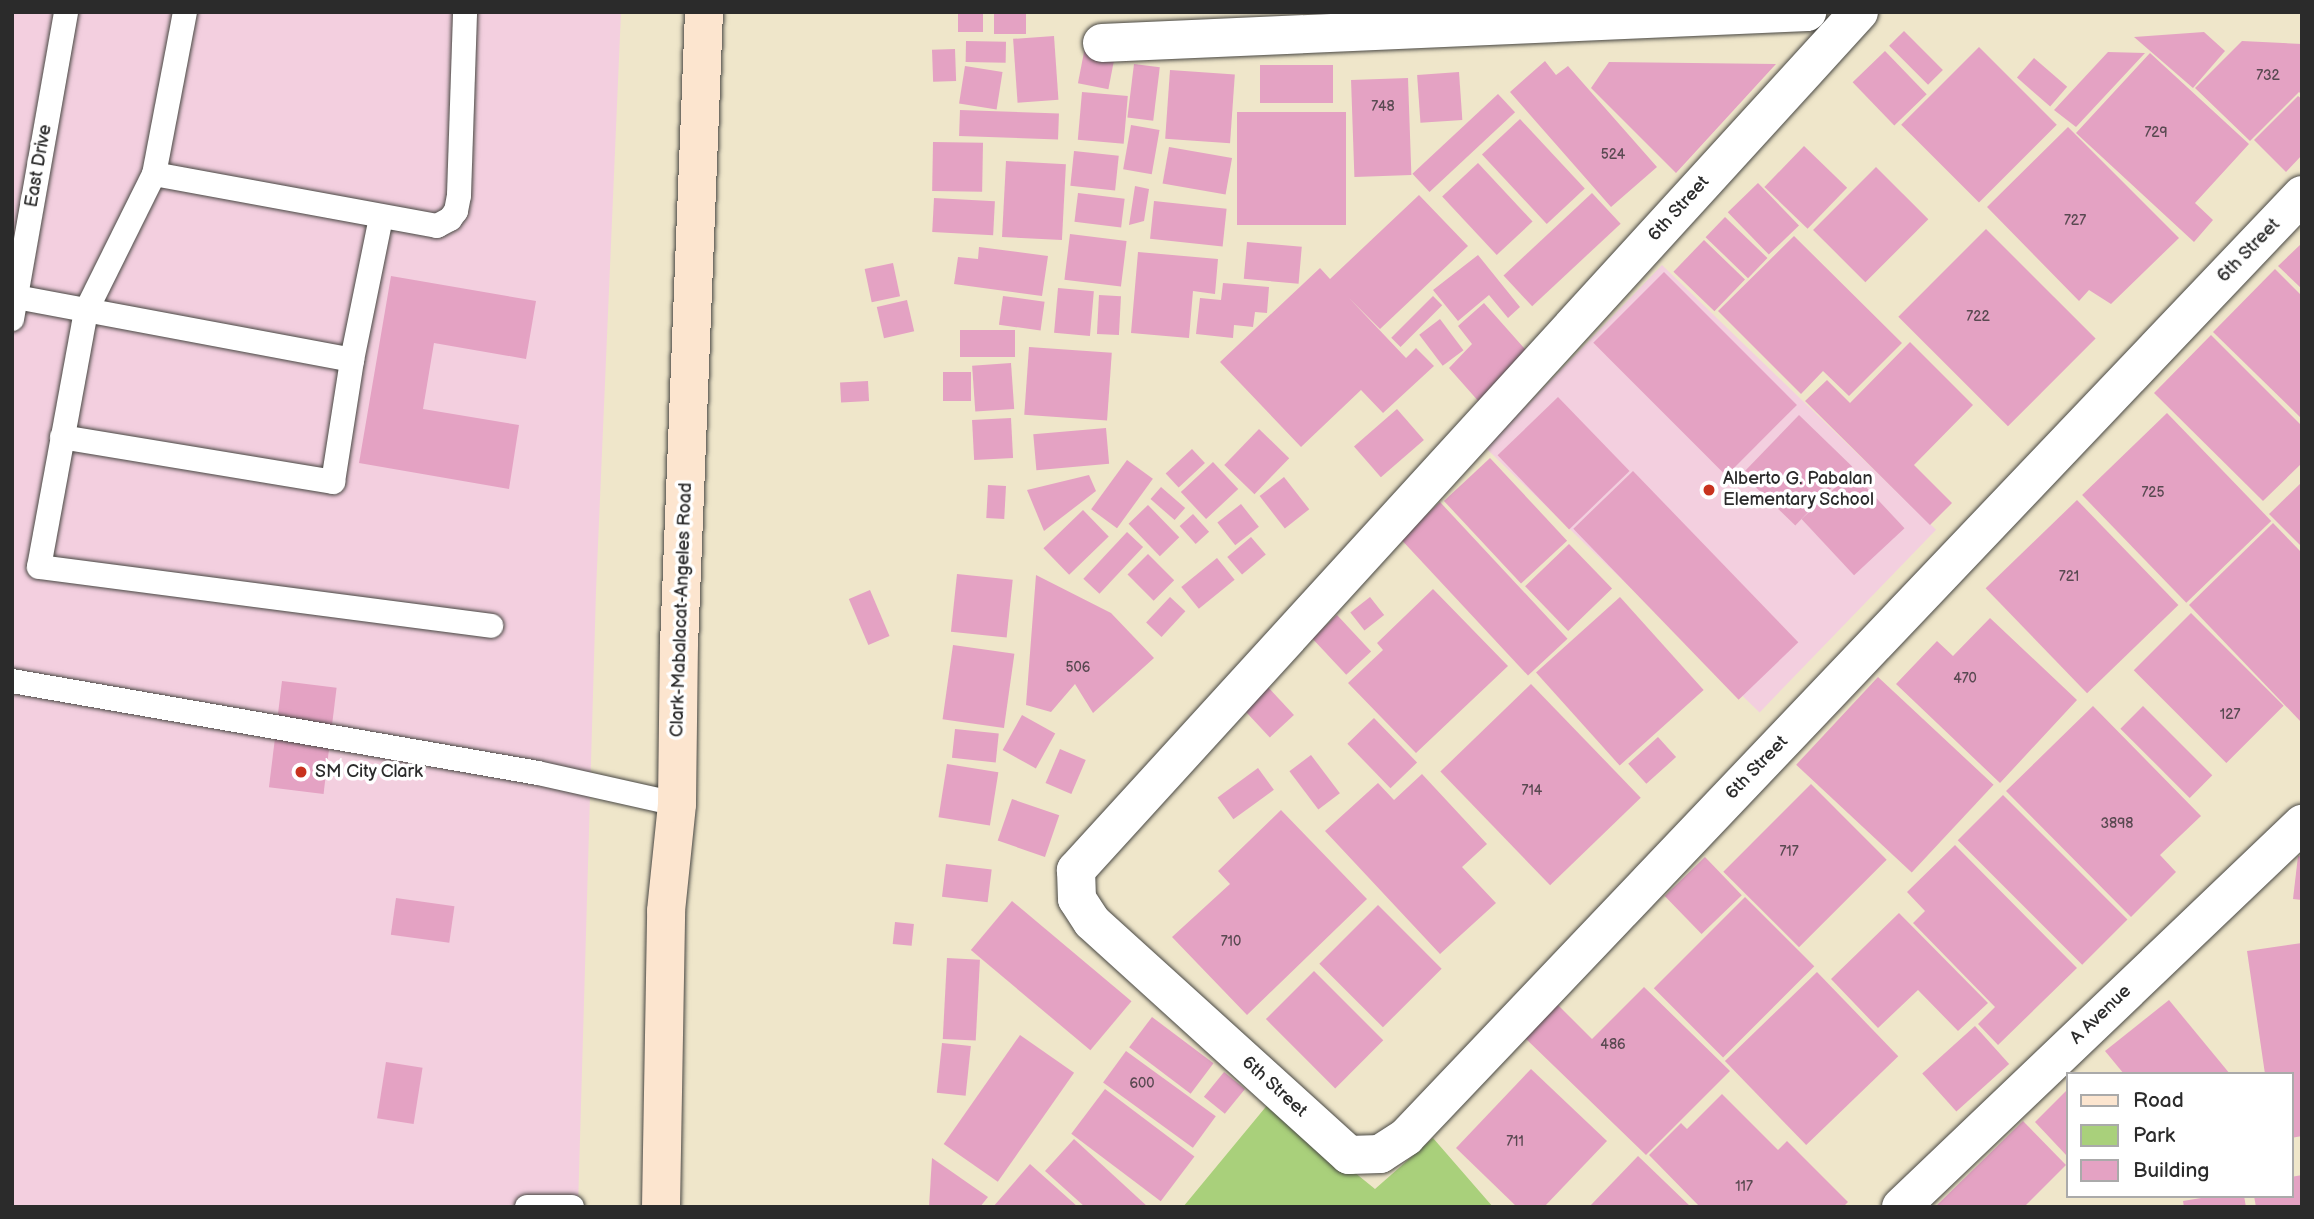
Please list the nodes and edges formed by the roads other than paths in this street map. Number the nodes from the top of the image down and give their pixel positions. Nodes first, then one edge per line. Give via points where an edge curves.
1 (66, 12) edge
2 (185, 12) edge
3 (466, 12) edge
4 (704, 12) edge
5 (1807, 12) edge
6 (1859, 12) edge
7 (1102, 43) dead end
8 (154, 174) junction
9 (2302, 195) edge
10 (381, 218) junction
11 (14, 308) edge
12 (86, 311) junction
13 (352, 360) junction
14 (62, 437) junction
15 (491, 626) dead end
16 (12, 681) edge
17 (677, 804) junction
18 (2302, 824) edge
19 (527, 1207) edge
20 (572, 1207) edge
21 (661, 1207) edge
22 (1901, 1207) edge

1 - 11 lane, East Drive
2 - 8 lane
3 - 10 lane via 456,211 437,226
4 - 17 main road, Clark-Mabalacat-Angeles Road
5 - 7 street
6 - 9 street, 6th Street via 1076,870 1077,899 1092,922 1349,1155 1380,1154 1406,1137
8 - 10 lane
8 - 12 lane
10 - 13 lane
11 - 12 lane
12 - 13 lane
12 - 14 lane
13 - 14 lane via 333,482
14 - 15 lane via 39,567
16 - 17 lane via 538,773
17 - 21 main road, Clark-Mabalacat-Angeles Road via 666,911
18 - 22 street, A Avenue
19 - 20 lane

